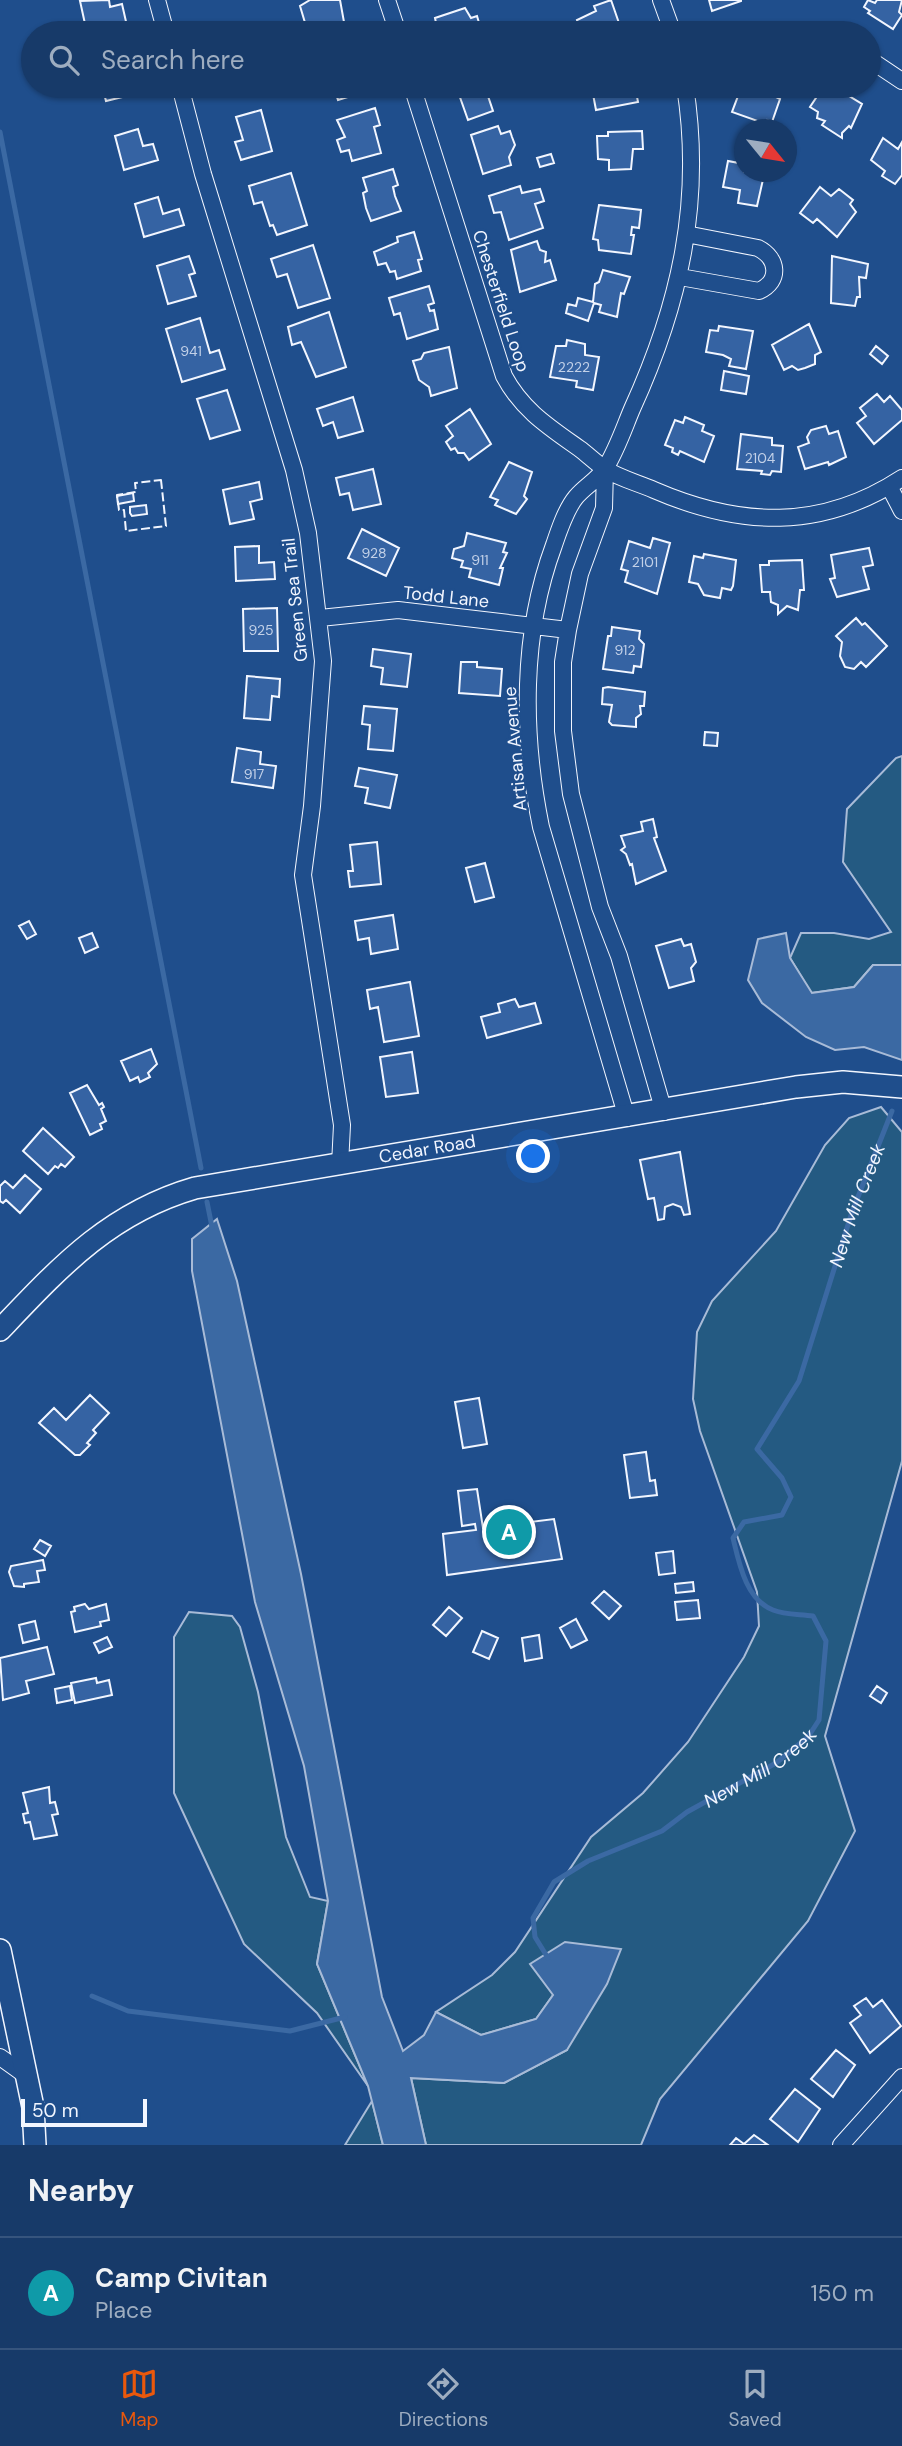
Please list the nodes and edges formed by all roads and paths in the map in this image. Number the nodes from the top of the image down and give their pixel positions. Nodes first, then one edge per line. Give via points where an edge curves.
1 (157, 0) edge
2 (387, 0) edge
3 (661, 0) edge
4 (163, 21) edge
5 (394, 21) edge
6 (669, 21) edge
7 (881, 67) edge
8 (902, 81) edge
9 (183, 98) edge
10 (416, 98) edge
11 (686, 98) edge
12 (686, 234) junction
13 (680, 277) junction
14 (605, 469) junction
15 (895, 482) edge
16 (902, 511) edge
17 (320, 618) junction
18 (534, 626) junction
19 (568, 630) junction
20 (902, 1087) edge
21 (664, 1112) junction
22 (627, 1118) junction
23 (340, 1165) junction
24 (0, 1330) edge
25 (0, 1950) edge
26 (0, 2057) edge
27 (28, 2077) junction
28 (902, 2077) edge
29 (33, 2139) edge
30 (841, 2145) edge

1 - 4 street
2 - 5 street
3 - 6 street
7 - 8 street
9 - 17 street, Green Sea Trail via 294,470
10 - 14 street, Chesterfield Loop via 504,376 532,415
11 - 12 street, Artisan Avenue via 691,148
12 - 13 street, Artisan Avenue
12 - 13 street via 758,248 774,263 775,273 758,291
13 - 14 street, Artisan Avenue via 646,381
14 - 15 street, Chesterfield Loop via 688,505 746,518 829,512 869,498
14 - 18 street, Artisan Avenue via 575,498 543,580
14 - 19 street, Artisan Avenue via 604,508 580,574
15 - 16 street
17 - 18 street, Todd Lane via 398,610
17 - 23 street, Green Sea Trail via 319,728 303,875 342,1125
18 - 19 street, Todd Lane
18 - 22 street, Artisan Avenue via 527,691 536,800
19 - 21 street, Artisan Avenue via 562,698 571,794 600,907 619,956
20 - 21 street, Cedar Road via 843,1082
21 - 22 street, Cedar Road
22 - 23 street, Cedar Road
23 - 24 street, Cedar Road via 195,1188 138,1209 76,1253
25 - 27 street
26 - 27 street
27 - 29 street
28 - 30 street

